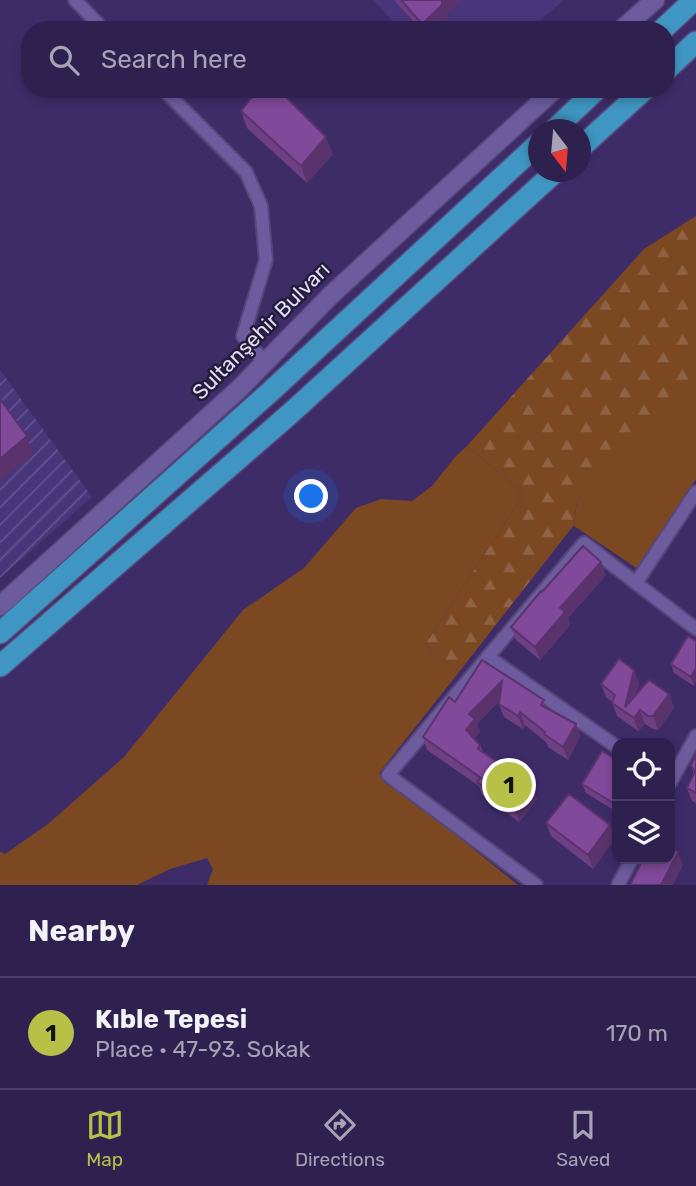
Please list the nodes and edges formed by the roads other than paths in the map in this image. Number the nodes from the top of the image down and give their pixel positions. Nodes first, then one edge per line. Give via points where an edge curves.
1 (75, 0) edge
2 (655, 0) edge
3 (694, 0) edge
4 (95, 21) edge
5 (631, 21) edge
6 (672, 21) edge
7 (696, 43) edge
8 (675, 62) edge
9 (172, 98) edge
10 (545, 98) edge
11 (588, 98) edge
12 (635, 98) edge
13 (566, 119) edge
14 (591, 138) edge
15 (528, 153) edge
16 (544, 182) edge
17 (265, 363) junction
18 (696, 492) edge
19 (636, 583) junction
20 (0, 606) edge
21 (696, 629) edge
22 (0, 633) edge
23 (488, 657) junction
24 (0, 666) edge
25 (696, 736) edge
26 (612, 744) edge
27 (675, 774) edge
28 (629, 864) edge
29 (536, 885) edge
30 (618, 885) edge

1 - 4 street
2 - 5 street
3 - 6 highway
7 - 8 highway
9 - 17 street via 246,172 261,206 267,260 243,336
10 - 17 street, Sultanşehir Bulvarı via 331,295
11 - 13 highway
12 - 14 highway
15 - 22 highway
16 - 24 highway via 292,412
17 - 20 street, Sultanşehir Bulvarı
18 - 19 street
19 - 21 street
19 - 23 street via 584,543
23 - 26 street
23 - 29 street via 387,775
25 - 27 street
28 - 30 street

